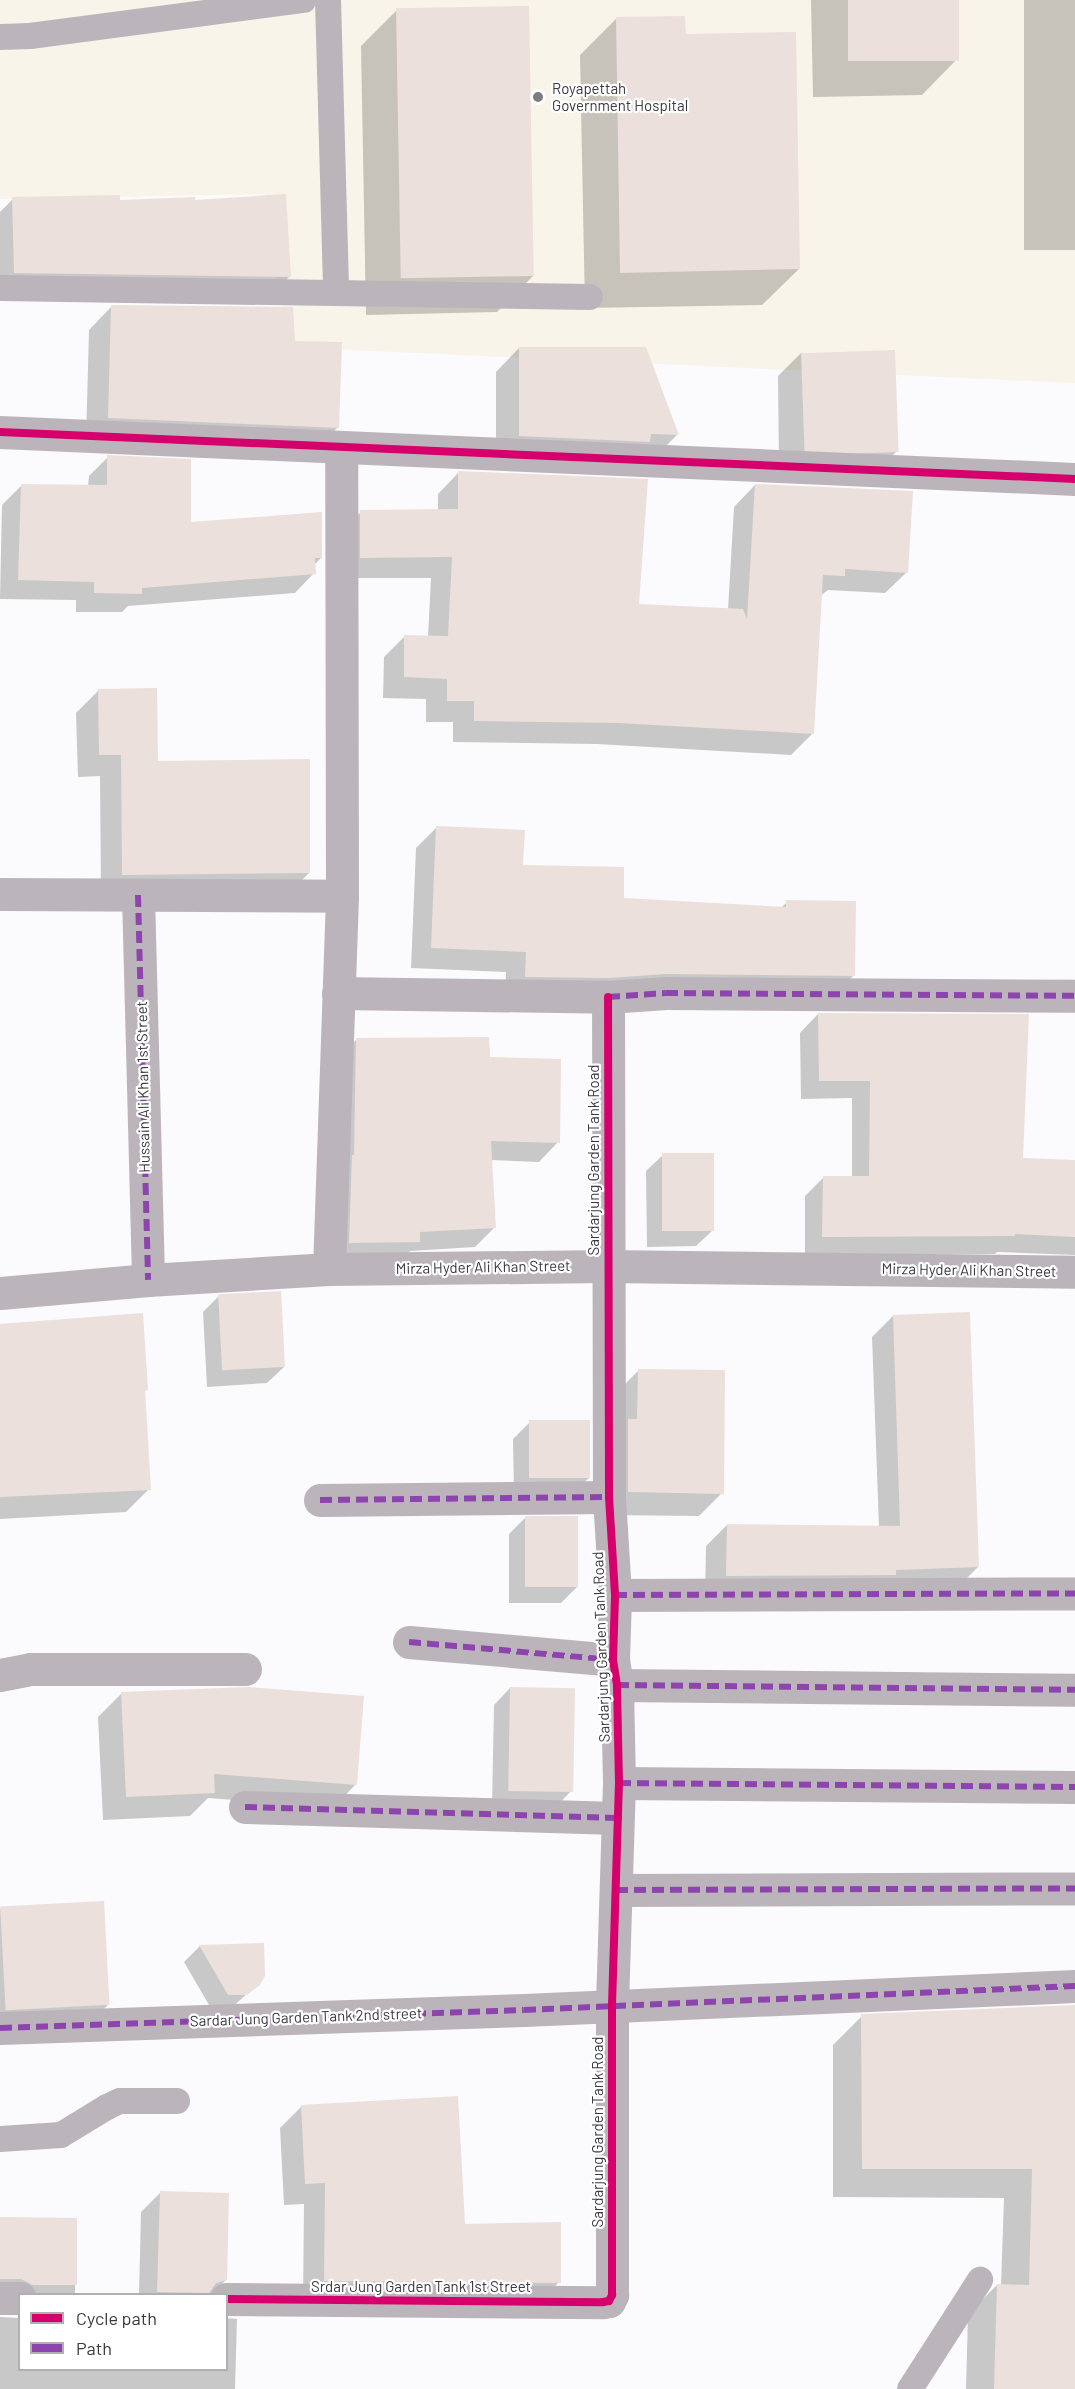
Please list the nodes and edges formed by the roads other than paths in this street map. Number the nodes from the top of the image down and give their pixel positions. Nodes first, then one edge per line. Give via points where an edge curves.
1 (304, 0) edge
2 (328, 0) edge
3 (274, 2) edge
4 (0, 37) edge
5 (0, 288) edge
6 (336, 291) junction
7 (590, 297) dead end
8 (0, 432) edge
9 (341, 448) junction
10 (1075, 479) edge
11 (0, 894) edge
12 (138, 895) junction
13 (342, 896) junction
14 (338, 993) junction
15 (1075, 996) edge
16 (608, 997) junction
17 (607, 1266) junction
18 (329, 1269) junction
19 (1075, 1272) edge
20 (148, 1280) junction
21 (0, 1293) edge
22 (609, 1497) junction
23 (320, 1500) dead end
24 (1075, 1593) edge
25 (615, 1594) junction
26 (409, 1642) dead end
27 (245, 1669) dead end
28 (615, 1672) junction
29 (0, 1675) edge
30 (1075, 1690) edge
31 (619, 1783) junction
32 (1075, 1787) edge
33 (245, 1807) dead end
34 (617, 1818) junction
35 (1075, 1888) edge
36 (616, 1890) junction
37 (1075, 1986) edge
38 (612, 2005) junction
39 (0, 2028) edge
40 (177, 2101) dead end
41 (0, 2139) edge
42 (980, 2280) dead end
43 (612, 2295) joint
44 (0, 2298) edge
45 (18, 2298) edge
46 (228, 2299) edge
47 (910, 2389) edge

1 - 3 lane
2 - 6 lane
3 - 4 lane
5 - 6 lane
6 - 7 lane
8 - 9 street
9 - 10 street
9 - 13 street
11 - 12 street
12 - 13 street
12 - 20 street, Hussain Ali Khan 1st Street
13 - 14 street
14 - 16 street
14 - 18 street
15 - 16 street via 666,993
16 - 17 street, Sardarjung Garden Tank Road
17 - 18 street, Mirza Hyder Ali Khan Street
17 - 19 street, Mirza Hyder Ali Khan Street
17 - 22 street, Sardarjung Garden Tank Road
18 - 20 street, Mirza Hyder Ali Khan Street
20 - 21 street, Mirza Hyder Ali Khan Street
22 - 23 street
22 - 25 street, Sardarjung Garden Tank Road
24 - 25 street
25 - 28 street, Sardarjung Garden Tank Road
26 - 28 street
27 - 29 street via 30,1669
28 - 30 street
28 - 31 street, Sardarjung Garden Tank Road
31 - 32 street
31 - 34 street, Sardarjung Garden Tank Road
33 - 34 street
34 - 36 street, Sardarjung Garden Tank Road
35 - 36 street
36 - 38 street, Sardarjung Garden Tank Road
37 - 38 street, Sardar Jung Garden Tank 2nd street
38 - 39 street, Sardar Jung Garden Tank 2nd street
38 - 43 street, Sardarjung Garden Tank Road
40 - 41 lane via 120,2101 61,2135
42 - 47 lane
43 - 46 street, Srdar Jung Garden Tank 1st Street via 603,2302
44 - 45 street

